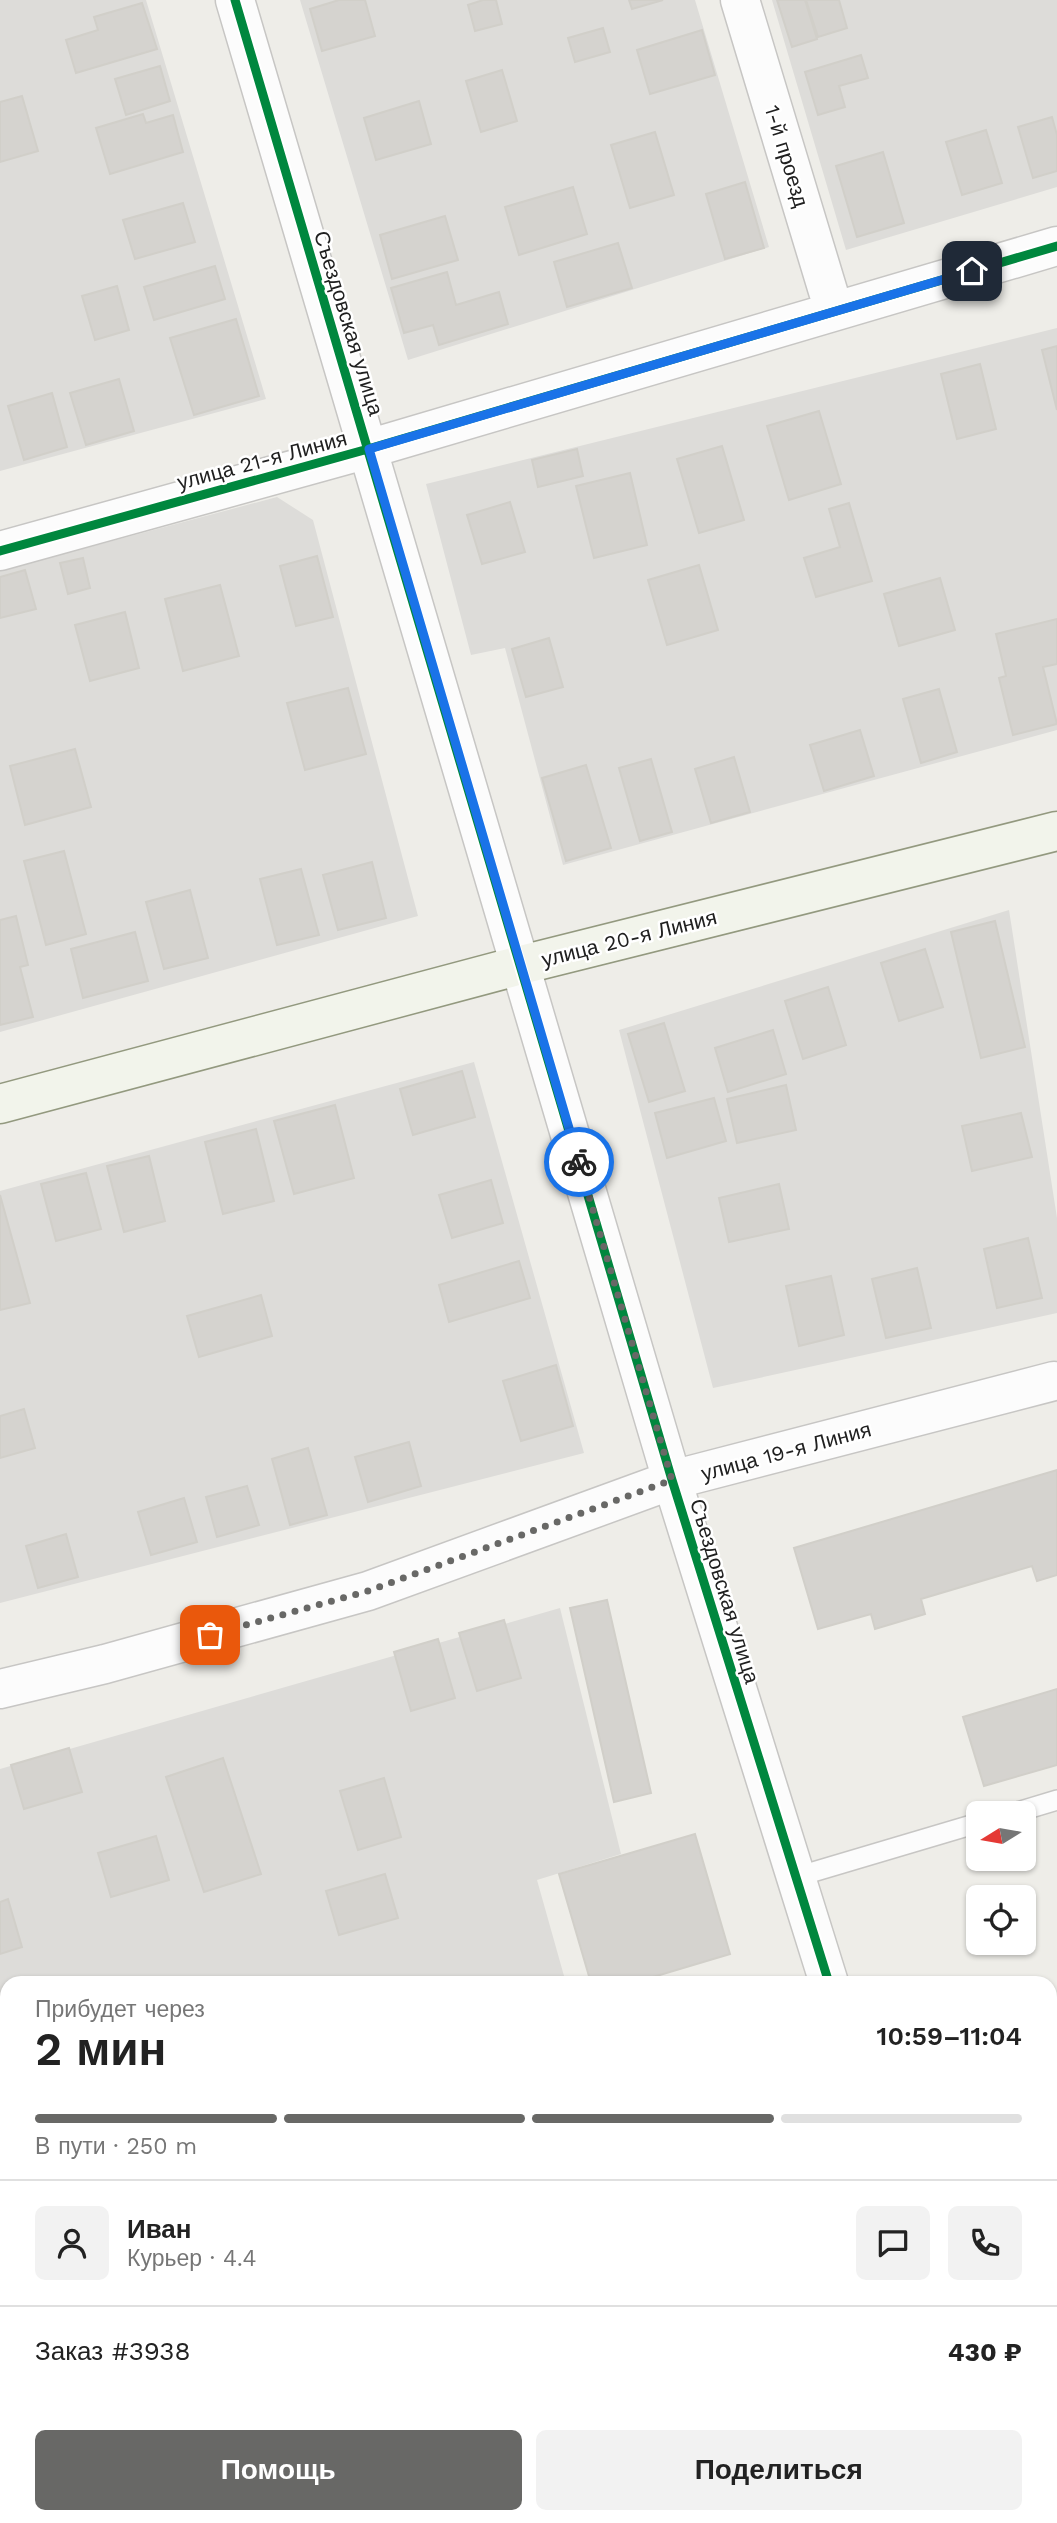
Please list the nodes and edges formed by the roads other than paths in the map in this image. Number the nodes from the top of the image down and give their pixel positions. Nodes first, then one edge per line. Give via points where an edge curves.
1 (235, 0) edge
2 (740, 0) edge
3 (1057, 246) edge
4 (834, 311) junction
5 (369, 449) junction
6 (0, 551) edge
7 (1057, 831) edge
8 (521, 965) junction
9 (0, 1104) edge
10 (1054, 1381) dead end
11 (672, 1480) junction
12 (0, 1689) edge
13 (1057, 1800) edge
14 (1036, 1806) edge
15 (966, 1827) edge
16 (796, 1877) junction
17 (827, 1976) edge

1 - 5 street, Съездовская улица
2 - 4 street, 1-й проезд
3 - 4 street, улица 21-я Линия
4 - 5 street, улица 21-я Линия
5 - 6 street, улица 21-я Линия
5 - 8 street, Съездовская улица
7 - 8 main road, улица 20-я Линия
8 - 9 main road, улица 20-я Линия
8 - 11 street, Съездовская улица
10 - 11 street, улица 19-я Линия
11 - 12 street, улица 19-я Линия via 368,1591
11 - 16 street, Съездовская улица
13 - 14 lane
15 - 16 lane
16 - 17 street, Съездовская улица

